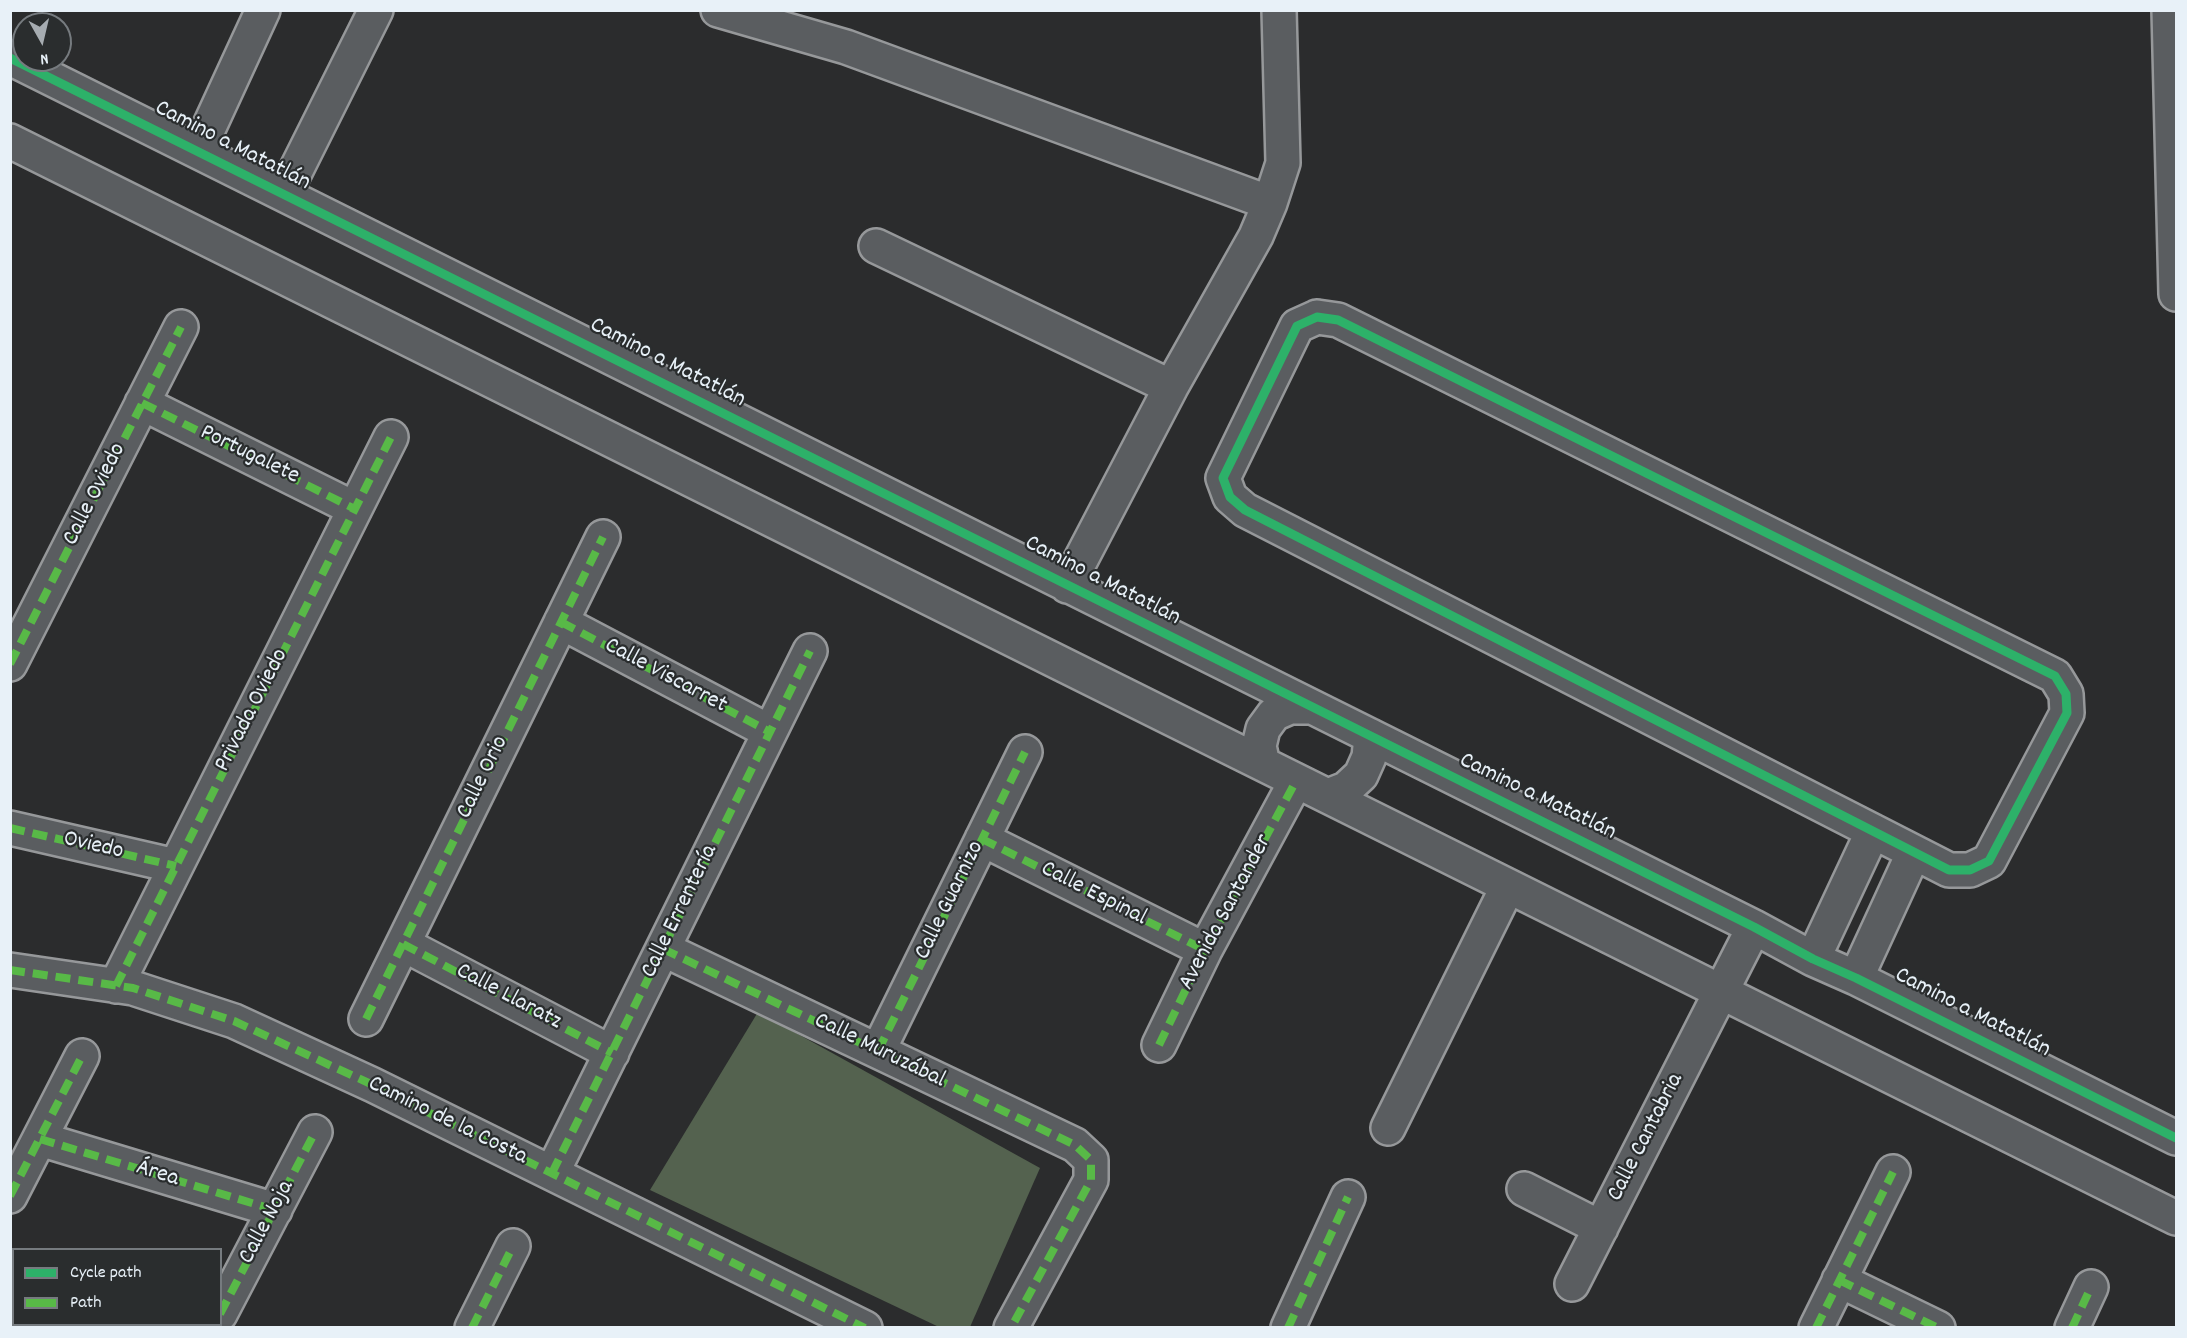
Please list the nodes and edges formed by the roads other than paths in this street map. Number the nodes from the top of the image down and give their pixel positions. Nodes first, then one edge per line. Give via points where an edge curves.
1 (263, 10) edge
2 (376, 10) edge
3 (718, 10) edge
4 (1279, 10) edge
5 (2169, 10) edge
6 (10, 58) edge
7 (10, 141) edge
8 (198, 151) junction
9 (2175, 160) edge
10 (284, 195) junction
11 (1270, 203) junction
12 (876, 246) dead end
13 (2176, 294) edge
14 (181, 327) dead end
15 (1171, 387) junction
16 (142, 403) junction
17 (391, 437) dead end
18 (355, 509) junction
19 (603, 537) dead end
20 (1066, 586) junction
21 (561, 622) junction
22 (810, 651) dead end
23 (10, 663) edge
24 (1309, 707) junction
25 (770, 732) junction
26 (1371, 736) junction
27 (1025, 752) dead end
28 (1263, 764) junction
29 (1296, 781) junction
30 (1328, 796) junction
31 (10, 828) edge
32 (1873, 831) junction
33 (982, 839) junction
34 (1914, 852) junction
35 (176, 866) junction
36 (1508, 886) junction
37 (1754, 927) junction
38 (403, 944) junction
39 (663, 949) junction
40 (1205, 950) junction
41 (1813, 959) junction
42 (10, 970) edge
43 (1856, 978) junction
44 (116, 986) junction
45 (1721, 991) junction
46 (366, 1019) dead end
47 (1159, 1045) dead end
48 (878, 1051) junction
49 (612, 1053) junction
50 (82, 1056) dead end
51 (1388, 1128) dead end
52 (315, 1132) dead end
53 (2176, 1136) edge
54 (40, 1139) junction
55 (1893, 1172) dead end
56 (552, 1173) junction
57 (1524, 1189) dead end
58 (10, 1196) edge
59 (1348, 1197) dead end
60 (275, 1210) junction
61 (2176, 1218) edge
62 (1601, 1228) junction
63 (513, 1246) dead end
64 (1839, 1280) junction
65 (1572, 1284) dead end
66 (2091, 1287) dead end
67 (222, 1310) edge
68 (474, 1327) edge
69 (865, 1328) edge
70 (1011, 1328) edge
71 (1288, 1328) edge
72 (1816, 1328) edge
73 (1938, 1328) edge
74 (2072, 1328) edge

1 - 8 street
2 - 10 street
3 - 11 street via 846,47
4 - 11 street via 1283,163
5 - 9 street
6 - 8 street, Camino a Matatlán
7 - 28 street
8 - 10 street, Camino a Matatlán
9 - 13 street
10 - 20 street, Camino a Matatlán
11 - 15 street via 1256,236
12 - 15 street
14 - 16 street, Calle Oviedo
15 - 20 street
16 - 18 street, Portugalete
16 - 23 street, Calle Oviedo
17 - 18 street, Privada Oviedo
18 - 35 street, Privada Oviedo
19 - 21 street, Calle Orio
20 - 24 street, Camino a Matatlán
21 - 25 street, Calle Viscarret
21 - 38 street, Calle Orio
22 - 25 street, Calle Errentería
24 - 26 street, Camino a Matatlán
24 - 28 street via 1290,706 1274,714 1263,729 1259,747
25 - 39 street, Calle Errentería
26 - 30 street via 1370,757 1361,775 1346,789
26 - 37 street, Camino a Matatlán
27 - 33 street, Calle Guarnizo
28 - 29 street
29 - 30 street
29 - 40 street, Avenida Santander
30 - 36 street
31 - 35 street, Oviedo
32 - 34 street
32 - 34 street via 1245,510 1230,497 1223,478 1297,326 1317,317 1338,320 2055,676 2066,694 2067,713 1989,861 1970,870 1949,870
32 - 41 street
33 - 40 street, Calle Espinal
33 - 48 street, Calle Guarnizo
34 - 43 street
35 - 44 street, Privada Oviedo
36 - 45 street
36 - 51 street
37 - 41 street, Camino a Matatlán
37 - 45 street, Calle Cantabria
38 - 46 street, Calle Orio
38 - 49 street, Calle Llaratz
39 - 48 street, Calle Muruzábal
39 - 49 street, Calle Errentería
40 - 47 street, Avenida Santander
41 - 43 street, Camino a Matatlán
42 - 44 street, Camino de la Costa
43 - 53 street, Camino a Matatlán
44 - 56 street, Camino de la Costa via 234,1021
45 - 61 street
45 - 62 street, Calle Cantabria
48 - 70 street, Calle Muruzábal via 1075,1145 1091,1160 1091,1180
49 - 56 street, Calle Errentería
50 - 54 street
52 - 60 street, Calle Noja
54 - 58 street
54 - 60 street, Área
55 - 64 street
56 - 69 street, Camino de la Costa
57 - 62 street
59 - 71 street
60 - 67 street, Calle Noja
62 - 65 street, Calle Cantabria
63 - 68 street
64 - 72 street
64 - 73 street
66 - 74 street

